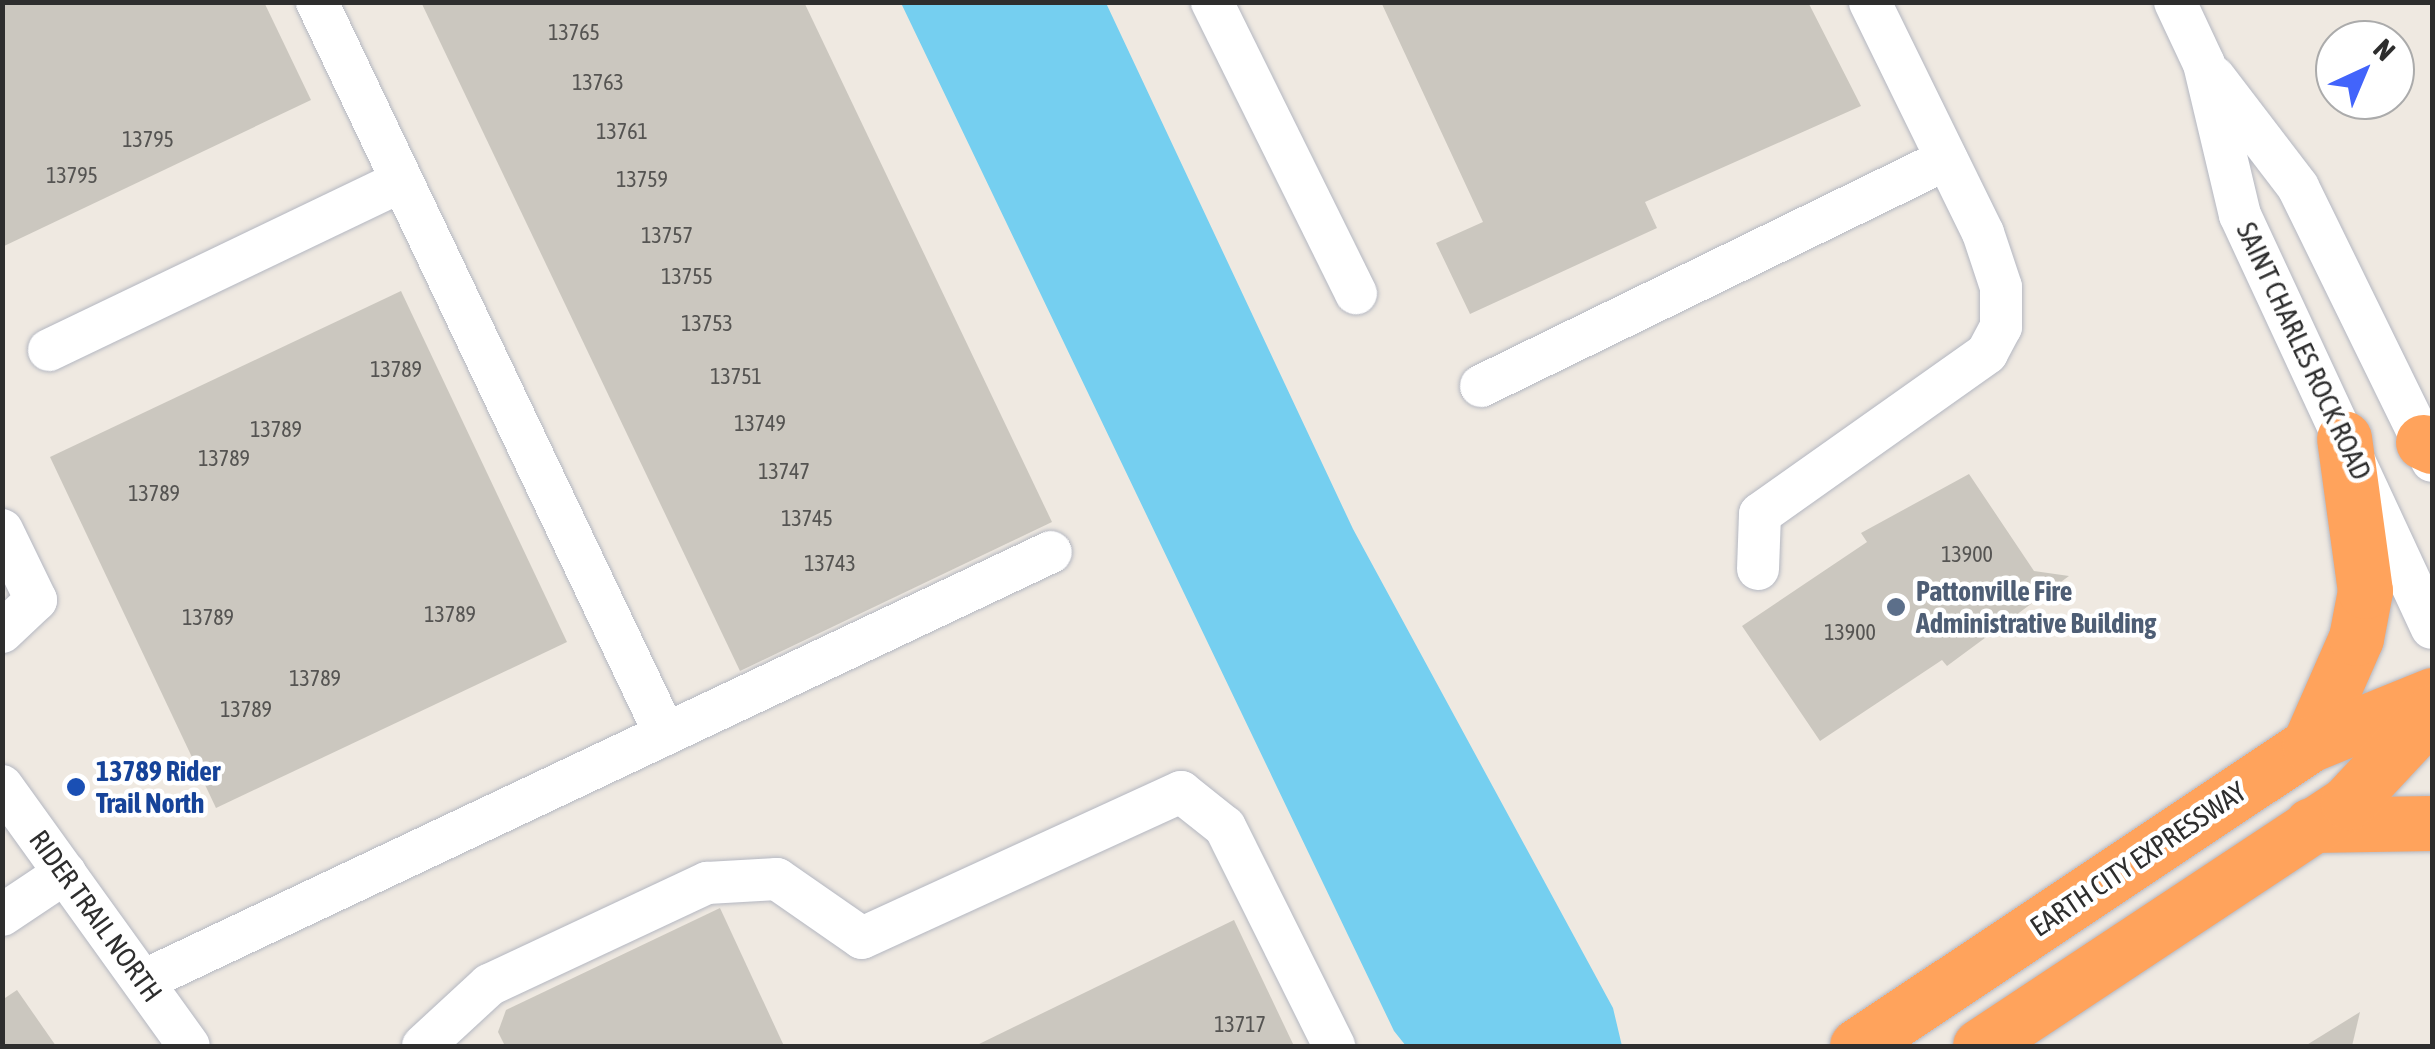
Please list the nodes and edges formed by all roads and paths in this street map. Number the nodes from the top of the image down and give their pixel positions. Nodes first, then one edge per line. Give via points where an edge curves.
1 (317, 2) edge
2 (1212, 2) edge
3 (1870, 2) edge
4 (2175, 2) edge
5 (2204, 64) junction
6 (1947, 160) junction
7 (402, 181) junction
8 (1356, 293) dead end
9 (49, 350) dead end
10 (1482, 386) dead end
11 (2344, 438) junction
12 (2429, 450) edge
13 (2, 530) edge
14 (1051, 552) dead end
15 (1758, 569) dead end
16 (2432, 628) edge
17 (2, 632) edge
18 (2432, 694) edge
19 (2432, 712) edge
20 (666, 734) junction
21 (2309, 745) junction
22 (2, 786) edge
23 (2432, 823) edge
24 (2312, 825) junction
25 (65, 872) junction
26 (2, 914) edge
27 (143, 981) junction
28 (189, 1046) edge
29 (424, 1046) edge
30 (1334, 1046) edge
31 (1857, 1046) edge
32 (1980, 1046) edge

1 - 7 street
2 - 8 street
3 - 6 street
4 - 5 street, SAINT CHARLES ROCK ROAD
5 - 11 street, SAINT CHARLES ROCK ROAD via 2240,214
5 - 12 street, SAINT CHARLES ROCK ROAD via 2298,187
6 - 10 street
6 - 15 street via 2001,288 2001,327 1987,353 1760,514
7 - 9 street
7 - 20 street
11 - 16 street, SAINT CHARLES ROCK ROAD
11 - 21 highway via 2365,591 2356,638
13 - 17 street via 36,600
14 - 20 street
18 - 21 highway, EARTH CITY EXPRESSWAY
19 - 24 highway via 2348,802
20 - 27 street
21 - 31 highway, EARTH CITY EXPRESSWAY
22 - 25 street, RIDER TRAIL NORTH
23 - 24 highway
24 - 32 highway
25 - 26 street
25 - 27 street, RIDER TRAIL NORTH
27 - 28 street, RIDER TRAIL NORTH
29 - 30 street via 489,984 707,883 777,879 862,938 1182,792 1224,826

